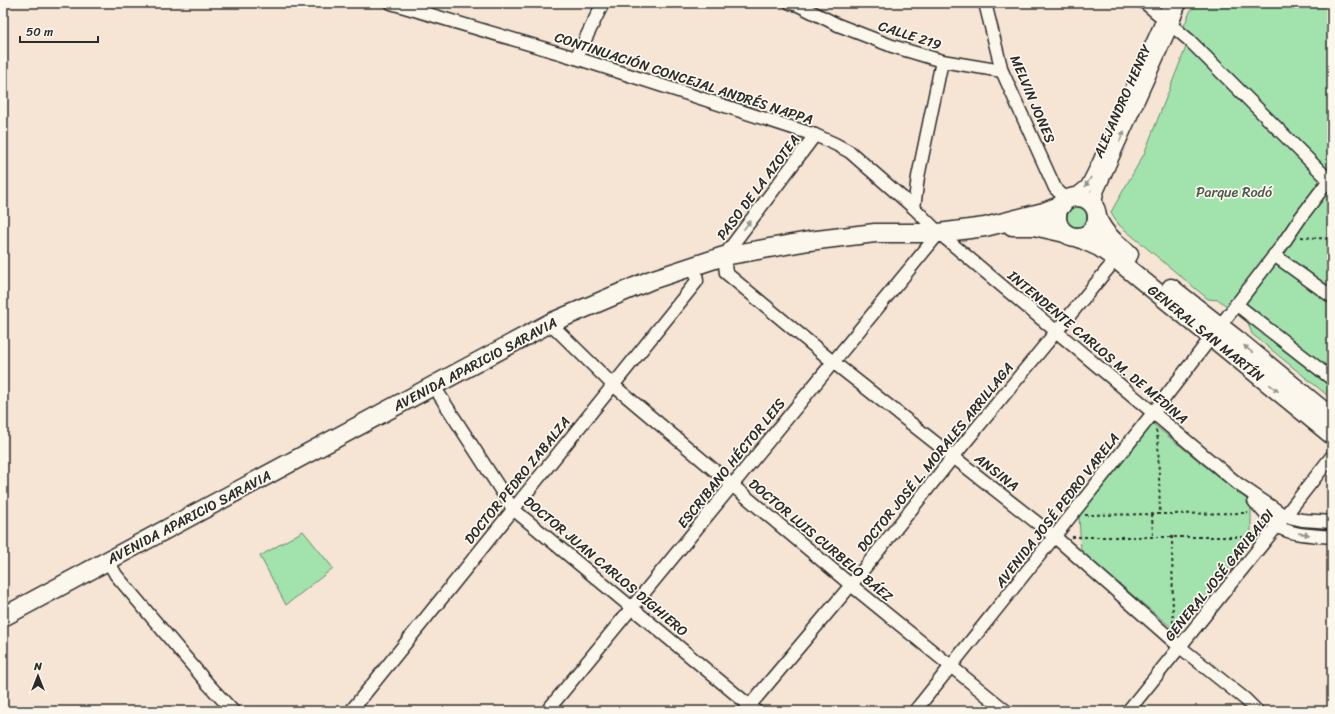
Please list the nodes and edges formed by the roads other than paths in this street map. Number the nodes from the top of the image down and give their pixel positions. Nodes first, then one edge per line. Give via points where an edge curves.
1 (391, 3) edge
2 (603, 3) edge
3 (790, 3) edge
4 (985, 3) edge
5 (1145, 3) edge
6 (1169, 3) edge
7 (1180, 3) edge
8 (1167, 23) junction
9 (576, 58) junction
10 (942, 61) junction
11 (1002, 71) junction
12 (815, 136) junction
13 (1330, 178) edge
14 (1067, 201) junction
15 (914, 208) junction
16 (1097, 215) junction
17 (985, 227) junction
18 (939, 233) junction
19 (1071, 235) junction
20 (1274, 255) junction
21 (724, 256) junction
22 (1116, 259) junction
23 (695, 266) junction
24 (1332, 297) edge
25 (1236, 304) junction
26 (550, 323) junction
27 (1056, 332) junction
28 (1216, 332) junction
29 (833, 362) junction
30 (1332, 379) edge
31 (432, 385) junction
32 (613, 385) junction
33 (1153, 413) junction
34 (1332, 418) edge
35 (1332, 435) edge
36 (1332, 456) edge
37 (953, 457) junction
38 (1238, 484) junction
39 (732, 485) junction
40 (513, 509) junction
41 (1286, 516) junction
42 (1332, 522) edge
43 (1277, 526) junction
44 (1055, 537) junction
45 (1332, 537) edge
46 (108, 561) junction
47 (851, 585) junction
48 (632, 607) junction
49 (3, 617) edge
50 (1180, 647) junction
51 (952, 666) junction
52 (750, 709) edge
53 (233, 711) edge
54 (351, 711) edge
55 (547, 711) edge
56 (915, 711) edge
57 (1006, 711) edge
58 (1128, 711) edge
59 (1257, 711) edge

1 - 9 street, CONTINUACIÓN CONCEJAL ANDRÉS NAPPA
2 - 9 street
3 - 10 street, CALLE 219 via 892,46
4 - 11 street, MELVIN JONES
5 - 8 street
6 - 8 street, ALEJANDRO HENRY
7 - 8 street, ALEJANDRO HENRY
8 - 13 street via 1189,40
8 -> 14 street, ALEJANDRO HENRY via 1087,186
16 -> 8 street, ALEJANDRO HENRY via 1097,192
9 - 12 street, CONTINUACIÓN CONCEJAL ANDRÉS NAPPA
10 - 11 street, CALLE 219
10 - 15 street
11 - 14 street, MELVIN JONES via 1055,188
12 - 15 street, CONTINUACIÓN CONCEJAL ANDRÉS NAPPA via 850,152
21 -> 12 street, PASO DE LA AZOTEA
13 - 20 street, AVENIDA JOSÉ PEDRO VARELA
14 - 16 highway via 1084,199 1090,202
14 - 17 highway, AVENIDA APARICIO SARAVIA via 1044,212
14 - 19 highway via 1059,210 1058,222
15 - 18 street, CONTINUACIÓN CONCEJAL ANDRÉS NAPPA
16 - 19 highway via 1093,229 1083,236
16 - 28 highway, GENERAL SAN MARTÍN via 1101,227 1110,239
17 - 18 highway, AVENIDA APARICIO SARAVIA
17 - 19 highway, AVENIDA APARICIO SARAVIA via 1034,226
18 - 21 highway, AVENIDA APARICIO SARAVIA via 875,233 809,241
18 - 27 street, INTENDENTE CARLOS M. DE MEDINA
18 - 29 street, ESCRIBANO HÉCTOR LEIS
19 - 22 highway, GENERAL SAN MARTÍN via 1098,247
20 - 24 street
20 - 25 street, AVENIDA JOSÉ PEDRO VARELA
21 - 23 highway, AVENIDA APARICIO SARAVIA
21 - 29 street, ANSINA via 726,273
22 - 27 street, DOCTOR JOSÉ L. MORALES ARRILLAGA
22 - 28 highway, GENERAL SAN MARTÍN
23 - 26 highway, AVENIDA APARICIO SARAVIA via 651,280
23 - 32 street, DOCTOR PEDRO ZABALZA via 697,281
25 - 28 street, AVENIDA JOSÉ PEDRO VARELA
25 - 30 street
26 - 31 highway, AVENIDA APARICIO SARAVIA
26 - 32 street, DOCTOR LUIS CURBELO BÁEZ
27 - 33 street, INTENDENTE CARLOS M. DE MEDINA
27 - 37 street, DOCTOR JOSÉ L. MORALES ARRILLAGA
28 - 33 street, AVENIDA JOSÉ PEDRO VARELA
34 -> 28 highway, GENERAL SAN MARTÍN
28 -> 35 highway, GENERAL SAN MARTÍN
29 - 37 street, ANSINA
29 - 39 street, ESCRIBANO HÉCTOR LEIS
31 - 40 street, DOCTOR JUAN CARLOS DIGHIERO
31 - 46 highway, AVENIDA APARICIO SARAVIA
32 - 39 street, DOCTOR LUIS CURBELO BÁEZ
32 - 40 street, DOCTOR PEDRO ZABALZA
33 - 38 street, INTENDENTE CARLOS M. DE MEDINA
33 - 44 street, AVENIDA JOSÉ PEDRO VARELA
36 - 41 street, GENERAL JOSÉ GARIBALDI
37 - 44 street, ANSINA
37 - 47 street, DOCTOR JOSÉ L. MORALES ARRILLAGA
38 - 41 street, INTENDENTE CARLOS M. DE MEDINA
38 - 43 street, INTENDENTE CARLOS M. DE MEDINA
39 - 47 street, DOCTOR LUIS CURBELO BÁEZ
39 - 48 street, ESCRIBANO HÉCTOR LEIS
40 - 48 street, DOCTOR JUAN CARLOS DIGHIERO
40 - 54 street, DOCTOR PEDRO ZABALZA
41 - 42 street
41 - 43 street, GENERAL JOSÉ GARIBALDI
43 -> 45 street via 1300,534
43 - 50 street, GENERAL JOSÉ GARIBALDI
44 - 50 street, ANSINA
44 - 51 street, AVENIDA JOSÉ PEDRO VARELA
46 - 49 highway, AVENIDA APARICIO SARAVIA
46 - 53 street via 116,575
47 - 51 street, DOCTOR LUIS CURBELO BÁEZ
47 - 52 street, DOCTOR JOSÉ L. MORALES ARRILLAGA
48 - 52 street, DOCTOR JUAN CARLOS DIGHIERO
48 - 55 street, ESCRIBANO HÉCTOR LEIS
50 - 58 street, GENERAL JOSÉ GARIBALDI
50 - 59 street, ANSINA
51 - 56 street, AVENIDA JOSÉ PEDRO VARELA
51 - 57 street, DOCTOR LUIS CURBELO BÁEZ

